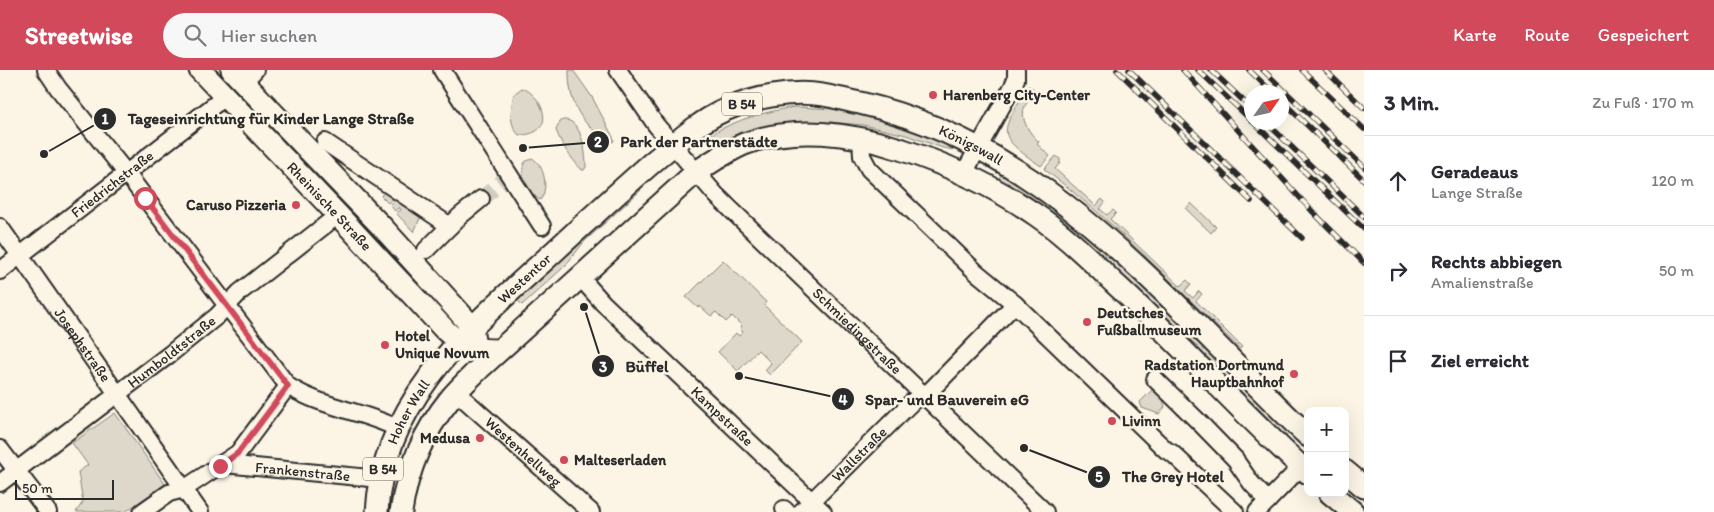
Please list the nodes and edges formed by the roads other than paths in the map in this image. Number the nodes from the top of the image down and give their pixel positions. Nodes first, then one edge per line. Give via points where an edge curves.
1 (46, 70) edge
2 (200, 70) edge
3 (442, 70) edge
4 (618, 70) edge
5 (1016, 70) edge
6 (243, 74) edge
7 (226, 96) junction
8 (861, 138) junction
9 (324, 142) dead end
10 (672, 146) junction
11 (978, 147) junction
12 (695, 172) junction
13 (964, 173) junction
14 (127, 174) junction
15 (481, 199) tunnel mouth
16 (338, 215) junction
17 (450, 226) junction
18 (542, 226) dead end
19 (0, 227) edge
20 (577, 231) joint
21 (426, 250) dead end
22 (20, 255) junction
23 (603, 256) joint
24 (0, 271) edge
25 (580, 277) junction
26 (1015, 304) junction
27 (227, 307) junction
28 (467, 339) junction
29 (499, 350) junction
30 (433, 371) joint
31 (1155, 379) dead end
32 (288, 386) junction
33 (459, 389) junction
34 (118, 394) junction
35 (922, 395) junction
36 (440, 413) joint
37 (392, 425) junction
38 (1304, 432) edge
39 (0, 449) edge
40 (224, 464) junction
41 (16, 470) junction
42 (1349, 474) edge
43 (1297, 476) edge
44 (380, 479) junction
45 (0, 483) edge
46 (1364, 487) edge
47 (184, 489) junction
48 (1335, 497) edge
49 (1262, 506) edge
50 (812, 509) edge
51 (1231, 509) edge
52 (48, 512) edge
53 (142, 512) edge
54 (200, 512) edge
55 (377, 512) edge
56 (400, 512) edge
57 (591, 512) edge
58 (1045, 512) edge
59 (1353, 512) edge

1 - 14 street
2 - 7 main road, Rheinische Straße
3 - 18 street via 506,178
4 - 10 street, Schmiedingstraße
5 - 11 street via 1012,88
6 - 7 main road
6 - 28 main road, Rheinische Straße via 384,230
7 - 14 street, Friedrichstraße
7 - 16 main road, Rheinische Straße
8 - 12 main road, Königswall / B 54 via 806,134 768,138 733,149
8 - 13 main road, Königswall / B 54 via 940,162
8 - 26 street via 862,156 869,170 970,267
9 - 17 street
10 - 11 main road, Königswall / B 54 via 726,109 768,97 797,94 822,95 886,109 932,125
10 - 12 street, Schmiedingstraße
10 - 20 main road, Königswall / B 54
11 - 13 street
11 - 38 main road, Königswall / B 54 via 1038,183 1104,236
12 - 23 main road, Königswall / B 54
12 - 35 street, Schmiedingstraße
13 - 43 main road, Königswall / B 54 via 1037,215 1077,248 1157,324
14 - 22 street, Friedrichstraße
14 - 27 street
15 - 17 street
16 - 27 street, Humboldtstraße via 240,292
16 - 28 main road, Rheinische Straße via 445,330
17 - 21 street
19 - 22 street, Josephstraße
20 - 28 main road, Westentor
22 - 24 street, Friedrichstraße
22 - 34 street, Josephstraße
23 - 25 main road, Westentor / B 54
25 - 29 main road, Westentor / B 54
25 - 50 street, Kampstraße
26 - 35 street, Wallstraße via 931,390
26 - 51 street
27 - 32 street
27 - 34 street, Humboldtstraße
28 - 29 main road
28 - 30 main road, Westentor / B 54
28 - 33 main road, Westentor via 468,366
29 - 33 main road, Westentor / B 54
30 - 37 main road, Hoher Wall / B 54
31 - 49 street via 1237,462
32 - 37 street via 321,403
32 - 40 street via 238,453
33 - 36 main road, Westentor / B 54
33 - 57 street, Westenhellweg
34 - 41 street, Humboldtstraße
34 - 47 street, Josephstraße
35 - 50 street, Wallstraße
35 - 58 street, Schmiedingstraße
36 - 56 main road, Hoher Wall / B 54 via 410,471
37 - 44 main road, Hoher Wall / B 54
39 - 41 street
40 - 44 street, Frankenstraße
40 - 47 street
41 - 45 street, Humboldtstraße
41 - 52 street
42 - 46 main road
43 - 49 street
44 - 55 main road, Hoher Wall / B 54
47 - 53 street via 169,493
47 - 54 street, Josephstraße
48 - 59 main road

